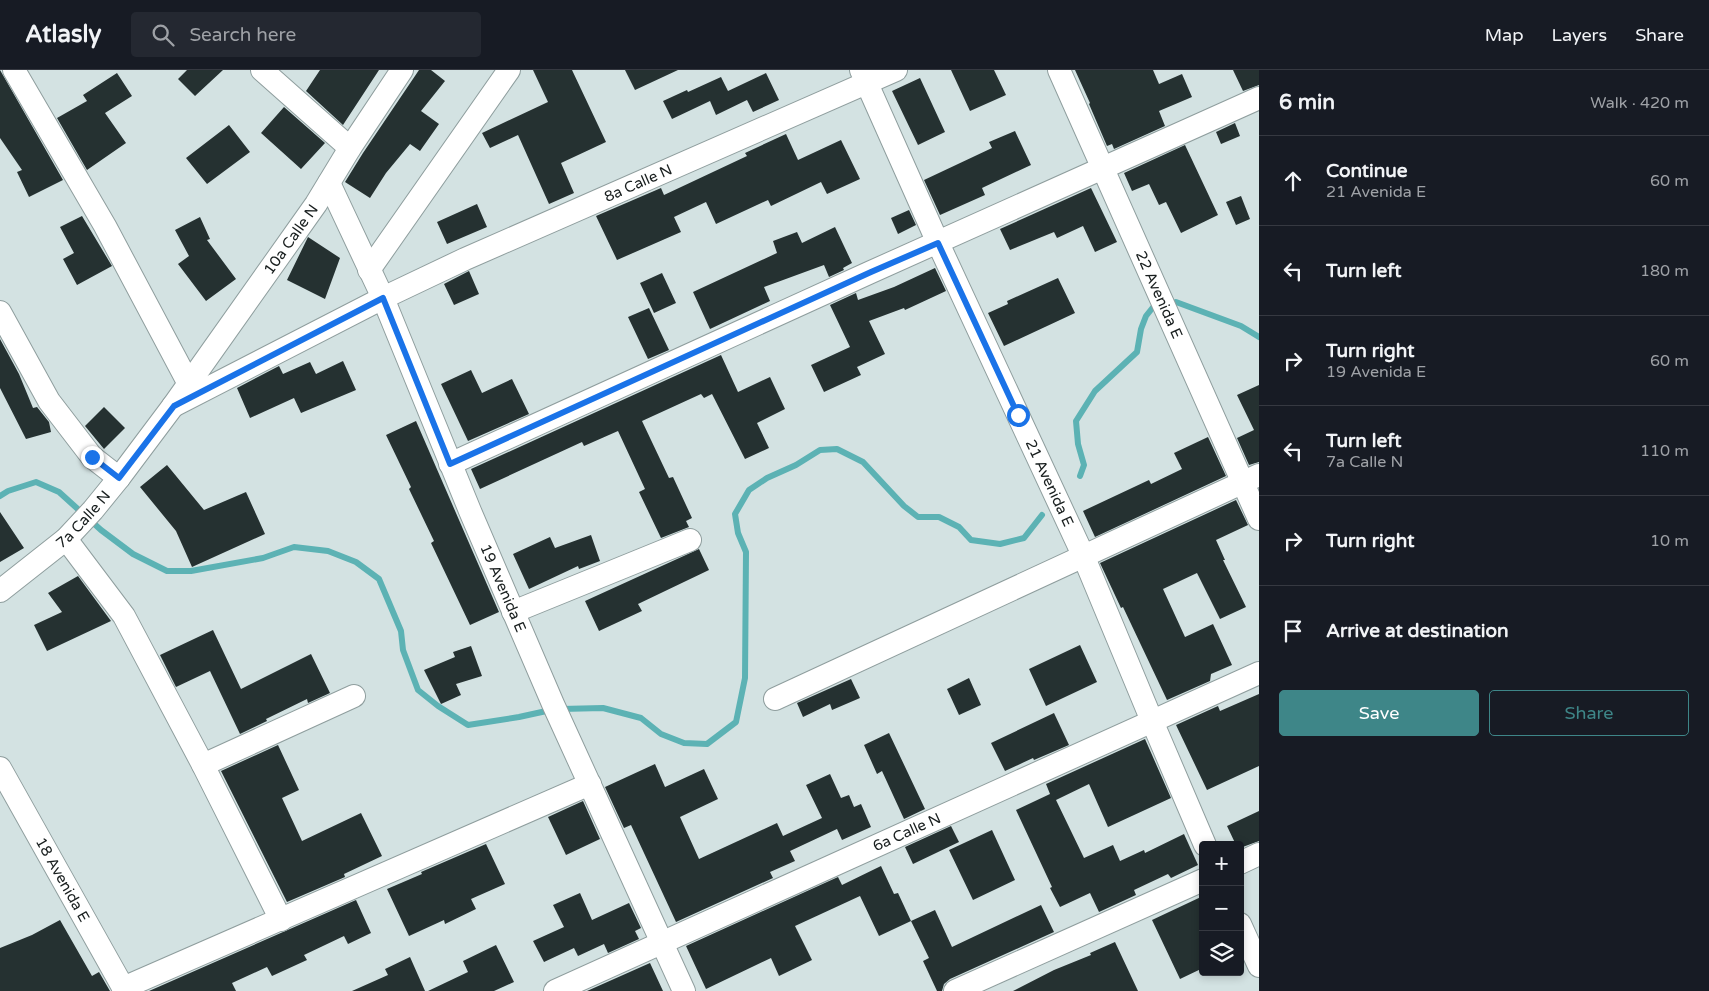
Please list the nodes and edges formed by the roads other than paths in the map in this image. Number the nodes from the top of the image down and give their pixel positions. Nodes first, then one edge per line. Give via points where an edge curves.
1 (14, 70) edge
2 (262, 70) edge
3 (402, 70) edge
4 (509, 70) edge
5 (896, 70) edge
6 (1059, 70) edge
7 (864, 77) edge
8 (1259, 98) edge
9 (350, 148) junction
10 (1102, 168) junction
11 (329, 184) junction
12 (938, 243) junction
13 (369, 270) junction
14 (383, 298) junction
15 (0, 312) edge
16 (189, 384) junction
17 (174, 406) junction
18 (450, 464) junction
19 (119, 478) junction
20 (1251, 478) edge
21 (1259, 519) edge
22 (72, 533) junction
23 (690, 540) dead end
24 (1083, 555) junction
25 (0, 591) edge
26 (513, 612) junction
27 (1259, 673) edge
28 (354, 696) dead end
29 (775, 699) dead end
30 (1152, 721) junction
31 (203, 765) junction
32 (0, 768) edge
33 (590, 784) junction
34 (1203, 841) edge
35 (1259, 854) edge
36 (1244, 861) edge
37 (1199, 882) edge
38 (281, 920) junction
39 (1243, 931) edge
40 (662, 942) junction
41 (1259, 966) edge
42 (124, 990) edge
43 (555, 991) edge
44 (684, 991) edge
45 (955, 991) edge

1 - 16 street via 105,226
2 - 9 street
3 - 9 street, 10a Calle N
4 - 13 street
5 - 7 street, 8a Calle N
6 - 10 street, 22 Avenida E
7 - 12 street, 21 Avenida E
7 - 14 street, 8a Calle N
8 - 10 street
9 - 11 street, 10a Calle N
10 - 12 street
10 - 20 street, 22 Avenida E
11 - 13 street, 19 Avenida E
11 - 16 street, 10a Calle N
12 - 18 street
12 - 24 street, 21 Avenida E
13 - 14 street, 19 Avenida E
14 - 17 street, 7a Calle N
14 - 18 street, 19 Avenida E
15 - 19 street via 49,401 92,457
16 - 17 street, 10a Calle N
17 - 19 street, 7a Calle N
18 - 26 street, 19 Avenida E
19 - 22 street, 7a Calle N
20 - 21 street, 22 Avenida E
20 - 24 street
22 - 25 street, 7a Calle N
22 - 31 street via 124,616
23 - 26 street
24 - 29 street
24 - 30 street, 21 Avenida E
26 - 33 street, 19 Avenida E
27 - 30 street, 6a Calle N
28 - 31 street
30 - 34 street, 21 Avenida E
30 - 40 street, 6a Calle N
31 - 38 street
32 - 42 street, 18 Avenida E
33 - 38 street
33 - 40 street, 19 Avenida E
35 - 36 street
37 - 45 street
38 - 42 street
39 - 41 street
40 - 43 street, 6a Calle N
40 - 44 street, 19 Avenida E

